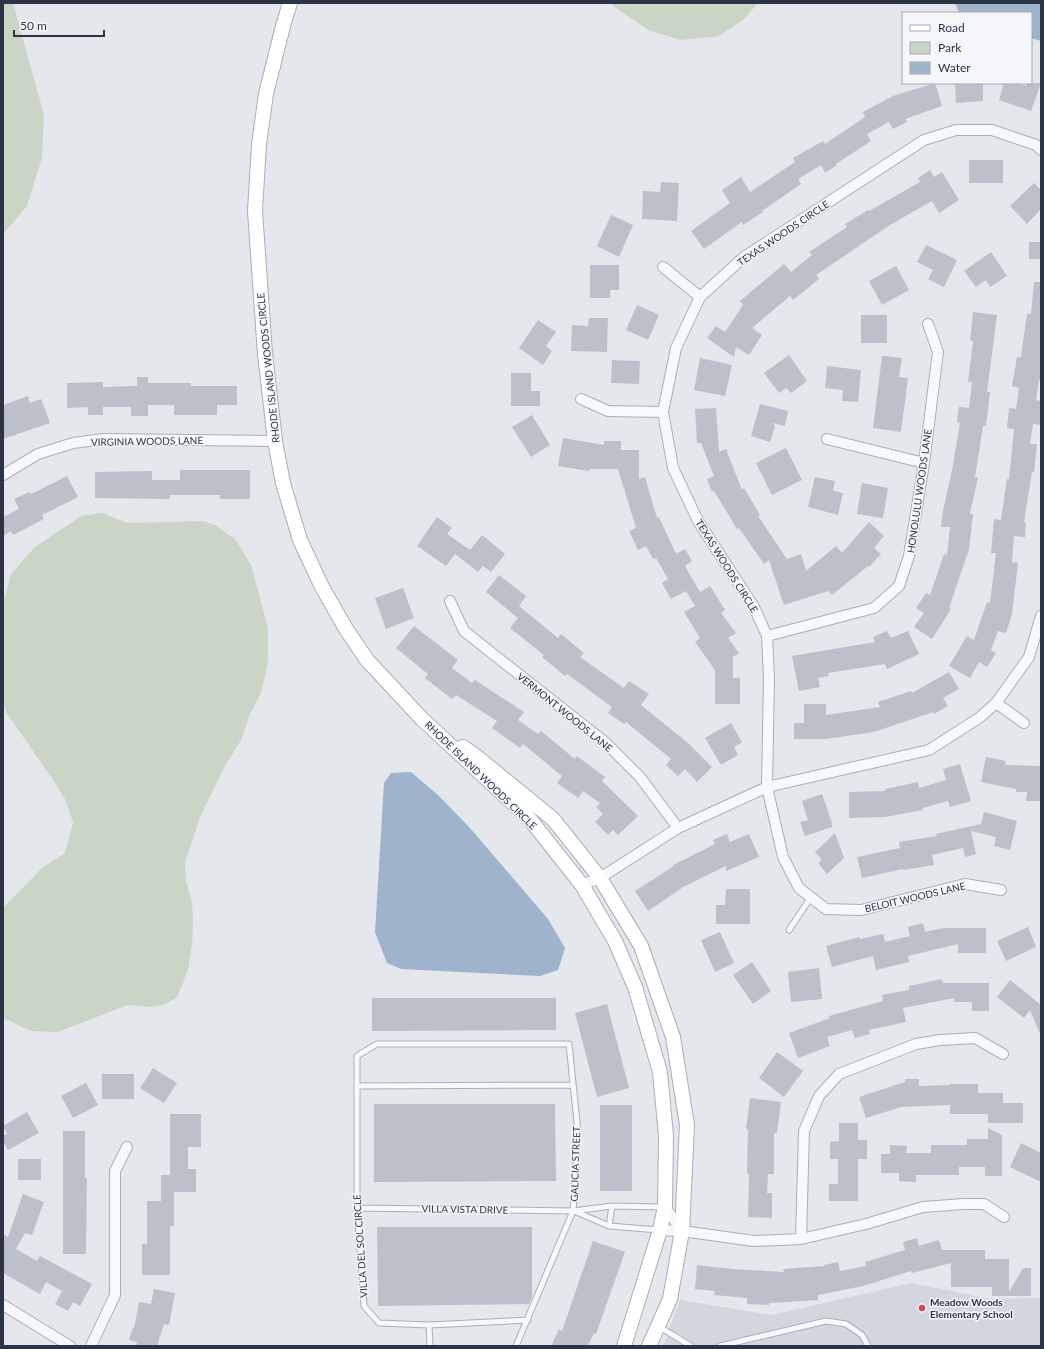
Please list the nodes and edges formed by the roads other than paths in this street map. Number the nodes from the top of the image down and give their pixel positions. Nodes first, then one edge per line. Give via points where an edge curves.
1 (290, 3) edge
2 (1041, 150) edge
3 (663, 267) dead end
4 (700, 297) junction
5 (928, 324) dead end
6 (581, 399) dead end
7 (663, 412) junction
8 (827, 440) dead end
9 (275, 441) junction
10 (924, 463) junction
11 (3, 475) edge
12 (450, 601) dead end
13 (1041, 616) edge
14 (767, 636) junction
15 (996, 703) junction
16 (422, 719) junction
17 (1024, 724) dead end
18 (767, 787) junction
19 (678, 828) junction
20 (600, 878) junction
21 (582, 885) junction
22 (1001, 890) dead end
23 (811, 897) junction
24 (789, 930) dead end
25 (569, 1044) joint
26 (1003, 1054) dead end
27 (573, 1085) junction
28 (357, 1086) junction
29 (127, 1147) dead end
30 (612, 1206) junction
31 (665, 1207) junction
32 (357, 1208) junction
33 (573, 1211) junction
34 (1004, 1218) dead end
35 (609, 1226) junction
36 (660, 1230) junction
37 (682, 1231) junction
38 (801, 1239) junction
39 (3, 1305) edge
40 (528, 1320) junction
41 (429, 1325) junction
42 (658, 1326) junction
43 (70, 1346) edge
44 (91, 1346) edge
45 (430, 1346) edge
46 (516, 1346) edge
47 (624, 1346) edge
48 (648, 1346) edge
49 (691, 1346) edge
50 (720, 1346) edge
51 (868, 1346) edge

1 - 9 street, RHODE ISLAND WOODS CIRCLE via 266,94 259,144 255,211 265,354
2 - 4 street, TEXAS WOODS CIRCLE via 1036,145 992,130 956,130 924,140 744,257
3 - 4 street
4 - 7 street, TEXAS WOODS CIRCLE via 676,348
5 - 10 street, HONOLULU WOODS LANE via 938,352
6 - 7 street via 608,411
7 - 14 street, TEXAS WOODS CIRCLE via 673,468 698,521 754,607
8 - 10 street
9 - 11 street, VIRGINIA WOODS LANE via 88,441 38,454
9 - 16 street, RHODE ISLAND WOODS CIRCLE via 283,483 300,540 322,587 367,660
10 - 14 street, HONOLULU WOODS LANE via 909,556 899,586 874,608
12 - 19 street, VERMONT WOODS LANE via 464,631 606,743 640,777
13 - 15 street via 1029,657
14 - 18 street, TEXAS WOODS CIRCLE
15 - 17 street
15 - 18 street via 979,718 929,750
16 - 20 street, RHODE ISLAND WOODS CIRCLE via 477,757 553,819
16 - 21 street, RHODE ISLAND WOODS CIRCLE via 529,818
18 - 19 street
18 - 23 street, BELOIT WOODS LANE via 783,857 799,888
19 - 20 street
20 - 21 street
20 - 37 street, RHODE ISLAND WOODS CIRCLE via 641,946 673,1037 687,1125
21 - 31 street, RHODE ISLAND WOODS CIRCLE via 615,941 635,987 660,1072 666,1136
22 - 23 street, BELOIT WOODS LANE via 965,884 861,910 826,908
23 - 24 lane
25 - 27 lane, GALICIA STREET
25 - 28 lane, VILLA DEL SOL CIRCLE via 376,1044 357,1056
26 - 38 street via 975,1038 940,1040 916,1044 839,1074 819,1096 804,1132
27 - 28 lane
27 - 33 lane, GALICIA STREET via 578,1132
28 - 32 lane, VILLA DEL SOL CIRCLE
29 - 44 street via 115,1171 115,1295
30 - 31 lane, VILLA VISTA DRIVE
30 - 33 lane, VILLA VISTA DRIVE
30 - 35 lane
31 - 36 street, RHODE ISLAND WOODS CIRCLE
31 - 37 street
32 - 33 lane, VILLA VISTA DRIVE
32 - 41 lane, VILLA DEL SOL CIRCLE via 364,1306 379,1324
33 - 35 lane, VILLA VISTA DRIVE
33 - 40 lane, GALICIA STREET
34 - 38 street via 984,1204 923,1207
35 - 36 lane, VILLA VISTA DRIVE
36 - 37 street
36 - 47 street, RHODE ISLAND WOODS CIRCLE
37 - 38 street via 754,1241
37 - 42 street, RHODE ISLAND WOODS CIRCLE via 670,1299
39 - 43 street
40 - 41 lane, VILLA DEL SOL CIRCLE
40 - 46 lane, GALICIA STREET
41 - 45 lane
42 - 48 street, RHODE ISLAND WOODS CIRCLE
42 - 49 lane
50 - 51 lane via 826,1321 846,1324 862,1335

